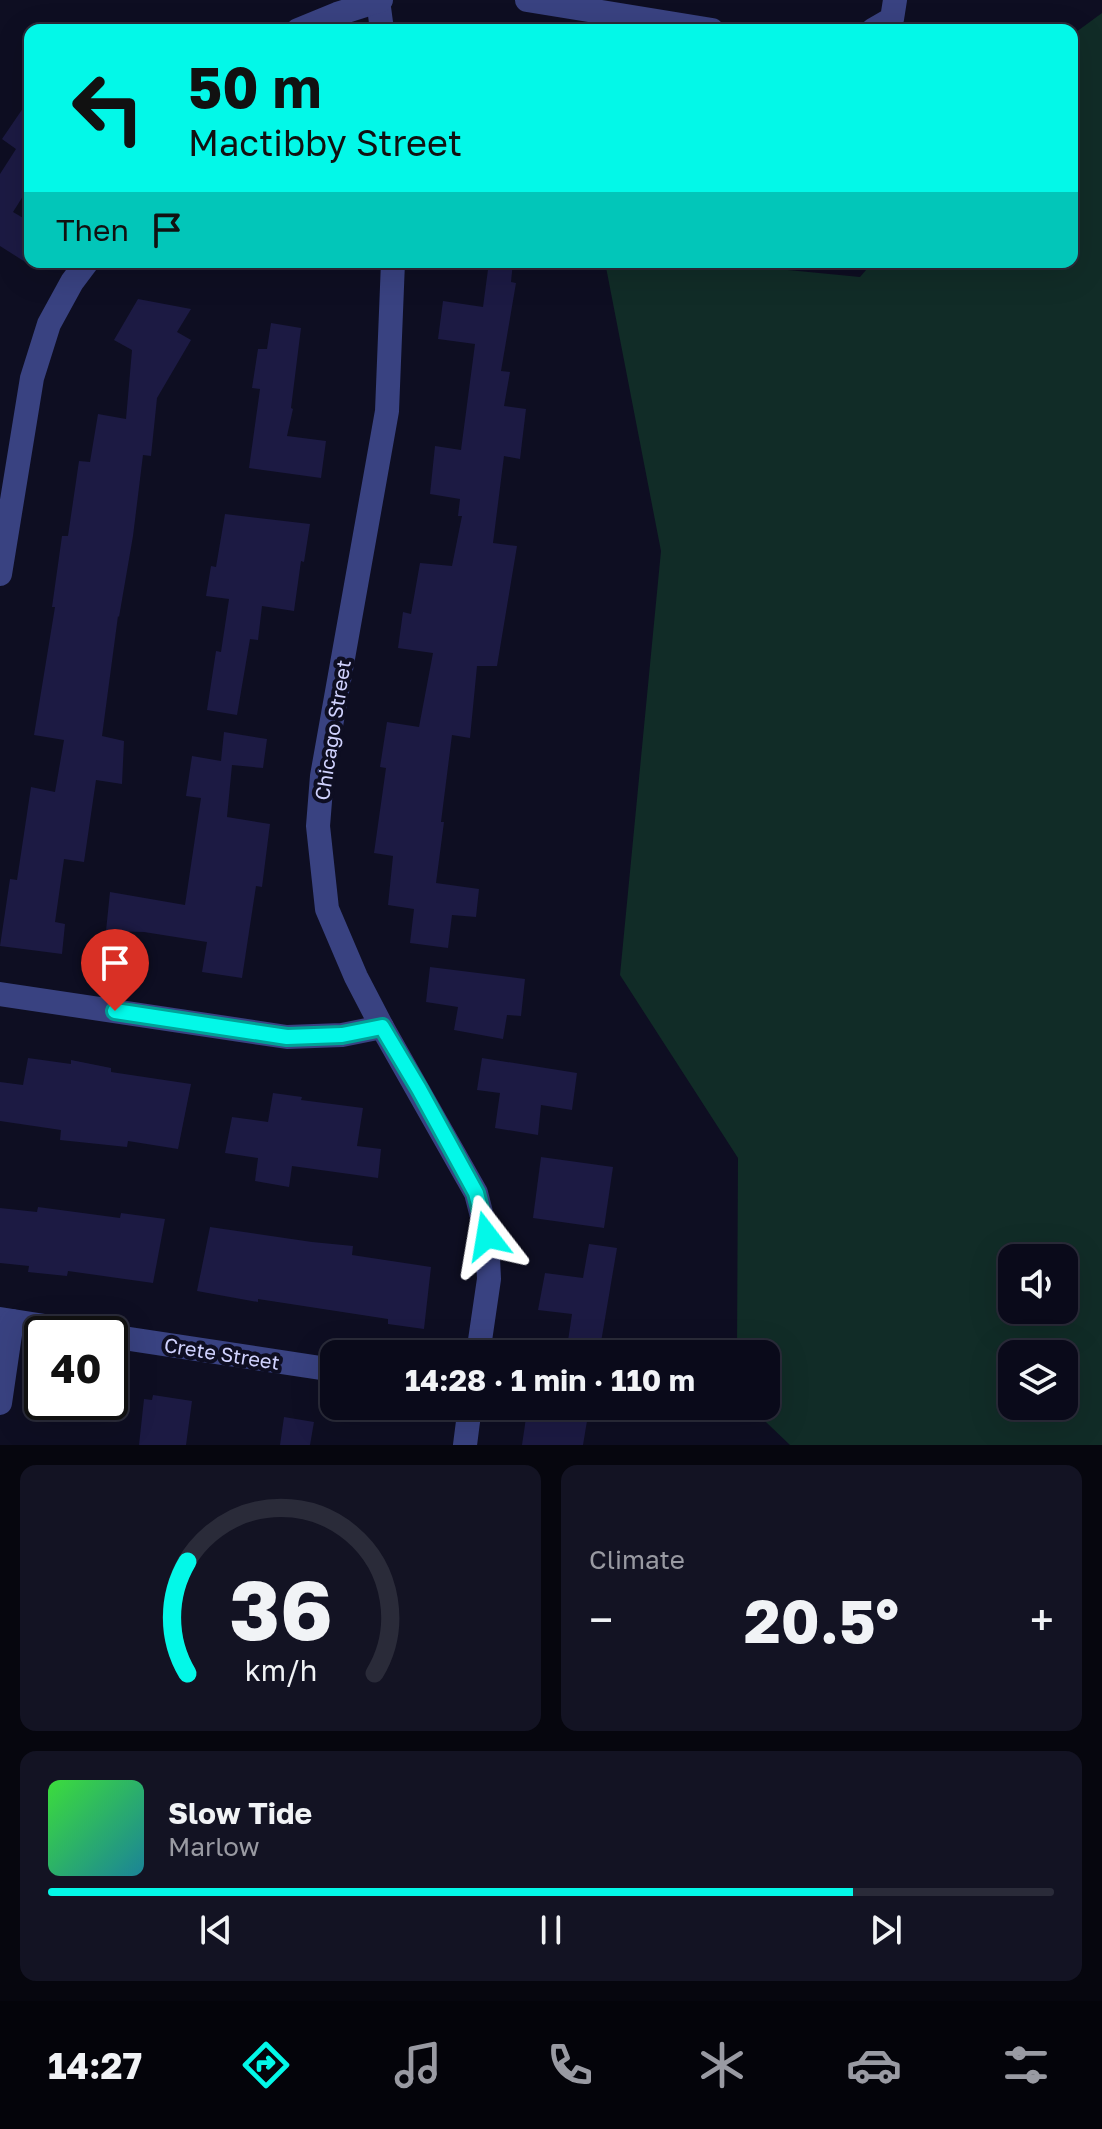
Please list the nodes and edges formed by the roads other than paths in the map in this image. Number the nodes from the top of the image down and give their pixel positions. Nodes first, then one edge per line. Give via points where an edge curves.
1 (379, 0) edge
2 (527, 0) edge
3 (314, 24) edge
4 (381, 24) edge
5 (675, 24) edge
6 (82, 268) edge
7 (393, 268) edge
8 (0, 574) edge
9 (0, 994) edge
10 (382, 1027) junction
11 (6, 1320) edge
12 (128, 1339) edge
13 (480, 1340) edge
14 (320, 1368) edge
15 (0, 1403) edge
16 (468, 1420) edge
17 (465, 1445) edge

1 - 3 street
1 - 4 street
2 - 5 street
6 - 8 street via 49,324 32,378
7 - 10 street, Chicago Street via 387,411 322,776 318,826 327,909
9 - 10 street via 287,1037
10 - 13 street, Chicago Street via 476,1193 487,1236 489,1279
11 - 15 street
12 - 14 street, Crete Street
16 - 17 street

